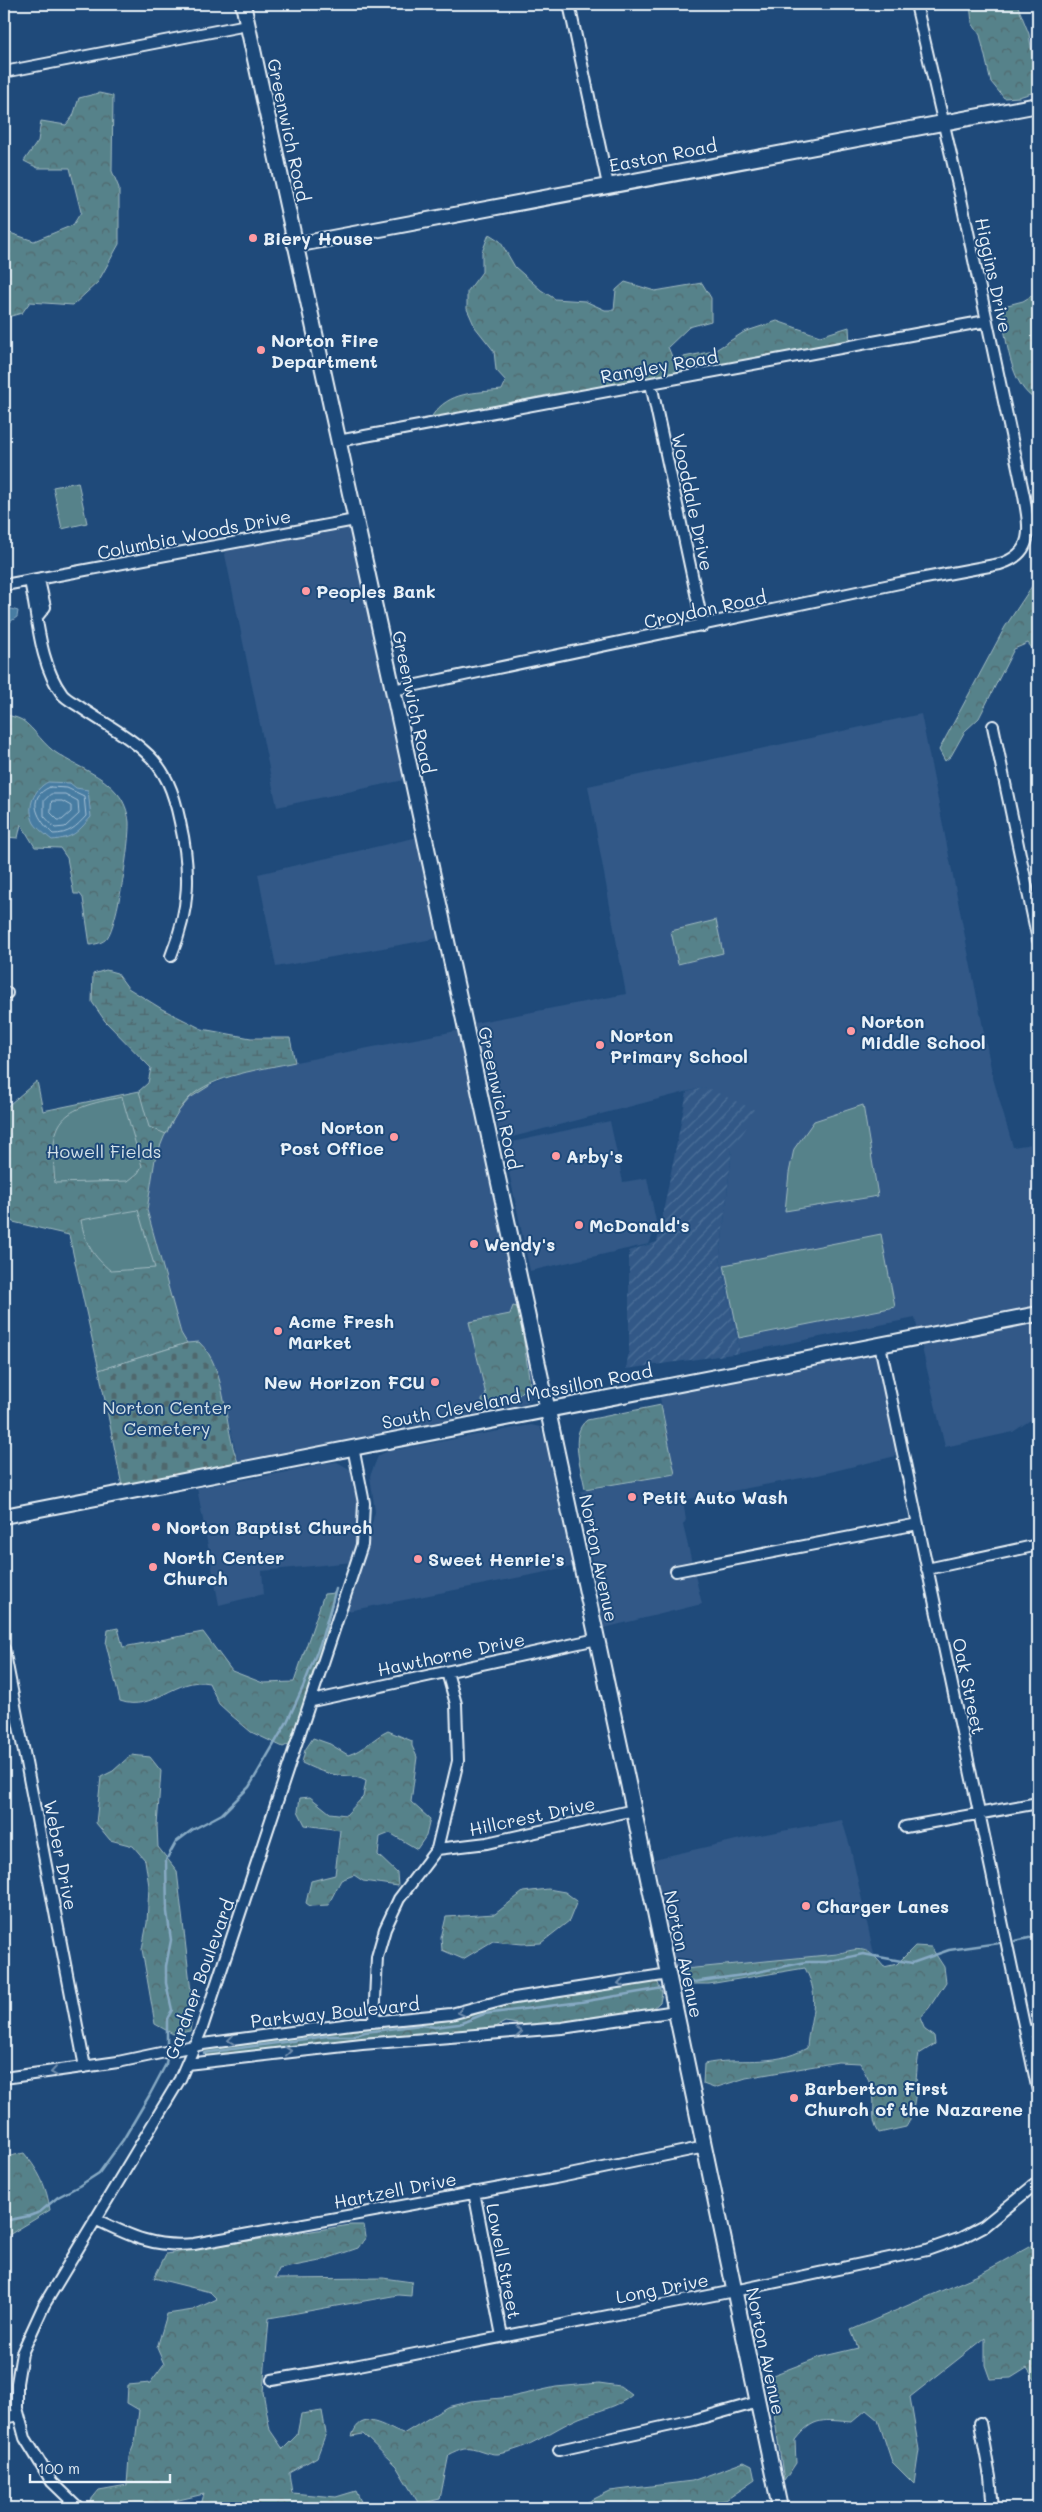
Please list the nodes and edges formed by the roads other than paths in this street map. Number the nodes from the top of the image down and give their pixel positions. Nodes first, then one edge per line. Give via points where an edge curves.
1 (242, 4) edge
2 (569, 4) edge
3 (916, 4) edge
4 (247, 25) junction
5 (4, 72) edge
6 (1038, 105) edge
7 (942, 122) junction
8 (608, 185) junction
9 (295, 244) junction
10 (986, 321) junction
11 (651, 384) junction
12 (338, 441) junction
13 (355, 520) junction
14 (1020, 553) joint
15 (34, 580) junction
16 (10, 584) dead end
17 (703, 626) junction
18 (393, 690) junction
19 (993, 726) dead end
20 (1038, 940) edge
21 (171, 956) dead end
22 (1038, 1314) edge
23 (880, 1345) junction
24 (547, 1408) junction
25 (353, 1447) junction
26 (4, 1516) edge
27 (918, 1524) junction
28 (1038, 1545) edge
29 (927, 1569) junction
30 (676, 1571) dead end
31 (597, 1638) junction
32 (4, 1649) edge
33 (447, 1672) junction
34 (312, 1700) junction
35 (1038, 1803) edge
36 (634, 1810) junction
37 (979, 1815) junction
38 (905, 1827) dead end
39 (437, 1849) junction
40 (669, 1974) junction
41 (676, 2011) junction
42 (374, 2022) junction
43 (1038, 2030) edge
44 (1026, 2034) junction
45 (196, 2045) junction
46 (187, 2064) junction
47 (85, 2067) junction
48 (4, 2078) edge
49 (1038, 2091) edge
50 (705, 2147) junction
51 (1038, 2182) edge
52 (474, 2192) junction
53 (95, 2219) junction
54 (734, 2291) junction
55 (502, 2336) junction
56 (272, 2380) dead end
57 (758, 2402) junction
58 (18, 2415) junction
59 (4, 2418) edge
60 (980, 2423) dead end
61 (559, 2450) dead end
62 (79, 2508) edge
63 (780, 2508) edge
64 (993, 2508) edge

1 - 4 main road, Greenwich Road
2 - 8 street
3 - 7 street, Higgins Drive
4 - 5 street
4 - 9 main road, Greenwich Road
6 - 7 main road, Easton Road
7 - 8 main road, Easton Road
7 - 10 street, Higgins Drive
8 - 9 main road, Easton Road
9 - 12 main road, Greenwich Road
10 - 11 street, Rangley Road
10 - 14 street, Higgins Drive via 1028,524 1028,538
11 - 12 street, Rangley Road
11 - 17 street, Wooddale Drive
12 - 13 main road, Greenwich Road
13 - 15 street, Columbia Woods Drive
13 - 18 main road, Greenwich Road
14 - 17 street, Croydon Road via 1000,564
15 - 16 street, Columbia Woods Drive
15 - 21 street via 45,607 37,617 48,671 63,695 142,749 158,765 172,789 187,851 188,871 186,907
17 - 18 street, Croydon Road
18 - 24 main road, Greenwich Road
19 - 20 street
22 - 23 main road, South Cleveland Massillon Road
23 - 24 main road, South Cleveland Massillon Road
23 - 27 street, Oak Street
24 - 25 main road, South Cleveland Massillon Road
24 - 31 main road, Norton Avenue
25 - 26 main road, South Cleveland Massillon Road
25 - 34 street, Gardner Boulevard via 364,1499 363,1537
27 - 29 street, Oak Street
27 - 30 street
28 - 29 street
29 - 37 street, Oak Street
31 - 33 street, Hawthorne Drive
31 - 36 main road, Norton Avenue
32 - 47 street, Weber Drive
33 - 34 street, Hawthorne Drive
33 - 39 street via 456,1704 458,1761
34 - 45 street, Gardner Boulevard
35 - 37 street
36 - 39 street, Hillcrest Drive via 487,1844
36 - 40 main road, Norton Avenue
37 - 38 street
37 - 44 street, Oak Street
39 - 42 street via 399,1899 385,1929 377,1957
40 - 41 main road, Norton Avenue
40 -> 42 street, Parkway Boulevard via 508,1999 446,2015
46 -> 41 street, Parkway Boulevard via 362,2044 562,2028
41 - 50 main road, Norton Avenue
42 -> 45 street, Parkway Boulevard
43 - 44 street
44 - 49 street
45 - 46 street, Gardner Boulevard
45 - 47 street, Parkway Boulevard
46 - 53 street, Gardner Boulevard
47 -> 48 street, Parkway Boulevard
50 - 52 street, Hartzell Drive
50 - 54 main road, Norton Avenue
51 - 54 street, Long Drive via 984,2226 946,2244 895,2258
52 - 53 street, Hartzell Drive via 283,2229 172,2246 129,2236
52 - 55 street, Lowell Street
53 - 58 street, Gardner Boulevard via 27,2337 19,2371
54 - 55 street, Long Drive
54 - 57 main road, Norton Avenue
55 - 56 street, Long Drive
57 - 61 street
57 - 63 main road, Norton Avenue
58 - 59 street
58 - 62 street, Gardner Boulevard via 43,2470
60 - 64 street

